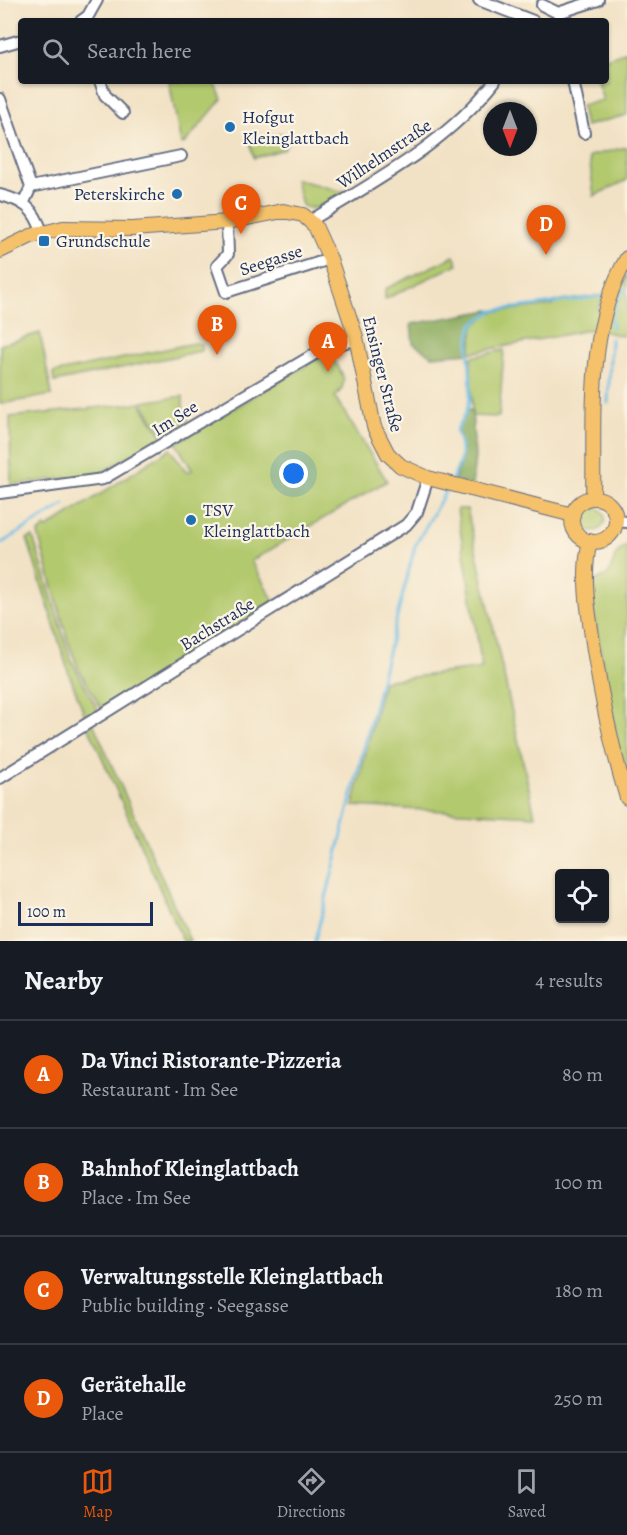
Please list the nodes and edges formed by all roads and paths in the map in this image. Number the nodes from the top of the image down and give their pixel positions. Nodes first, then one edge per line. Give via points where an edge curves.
1 (98, 0) edge
2 (479, 0) edge
3 (598, 0) edge
4 (543, 2) edge
5 (559, 17) edge
6 (87, 18) edge
7 (525, 18) edge
8 (535, 18) edge
9 (18, 41) edge
10 (0, 46) edge
11 (101, 84) edge
12 (492, 84) edge
13 (574, 84) edge
14 (0, 99) edge
15 (123, 113) dead end
16 (584, 133) dead end
17 (181, 156) dead end
18 (31, 187) junction
19 (0, 195) edge
20 (24, 202) junction
21 (310, 221) junction
22 (227, 222) junction
23 (42, 232) junction
24 (0, 251) edge
25 (627, 258) edge
26 (330, 259) junction
27 (357, 339) junction
28 (428, 478) junction
29 (0, 493) edge
30 (593, 498) junction
31 (573, 515) junction
32 (621, 521) edge
33 (590, 541) junction
34 (0, 778) edge
35 (627, 798) edge

1 - 6 street
2 - 7 street
3 - 5 street
4 - 5 street
4 - 8 street
9 - 10 street
11 - 15 street via 105,95
12 - 21 street, Wilhelmstraße via 448,131 416,157
13 - 16 street
14 - 18 street
17 - 18 street
18 - 20 street
19 - 20 street
20 - 23 street via 33,210
21 - 22 main road via 283,211
21 - 26 main road, Ensinger Straße
22 - 23 main road
22 - 26 street, Seegasse via 228,254 217,266 226,292
23 - 24 main road
25 - 30 main road via 610,294 597,351
26 - 27 main road, Ensinger Straße
27 - 28 main road, Ensinger Straße via 380,441 401,466
27 - 29 street, Im See via 325,348 103,478
28 - 31 main road, Ensinger Straße
28 - 34 street, Bachstraße via 417,512 406,525
30 - 31 main road via 579,504
30 - 32 main road via 611,506
31 - 33 main road via 576,532
32 - 33 main road via 608,536
33 - 35 main road via 586,577 590,623 608,731

